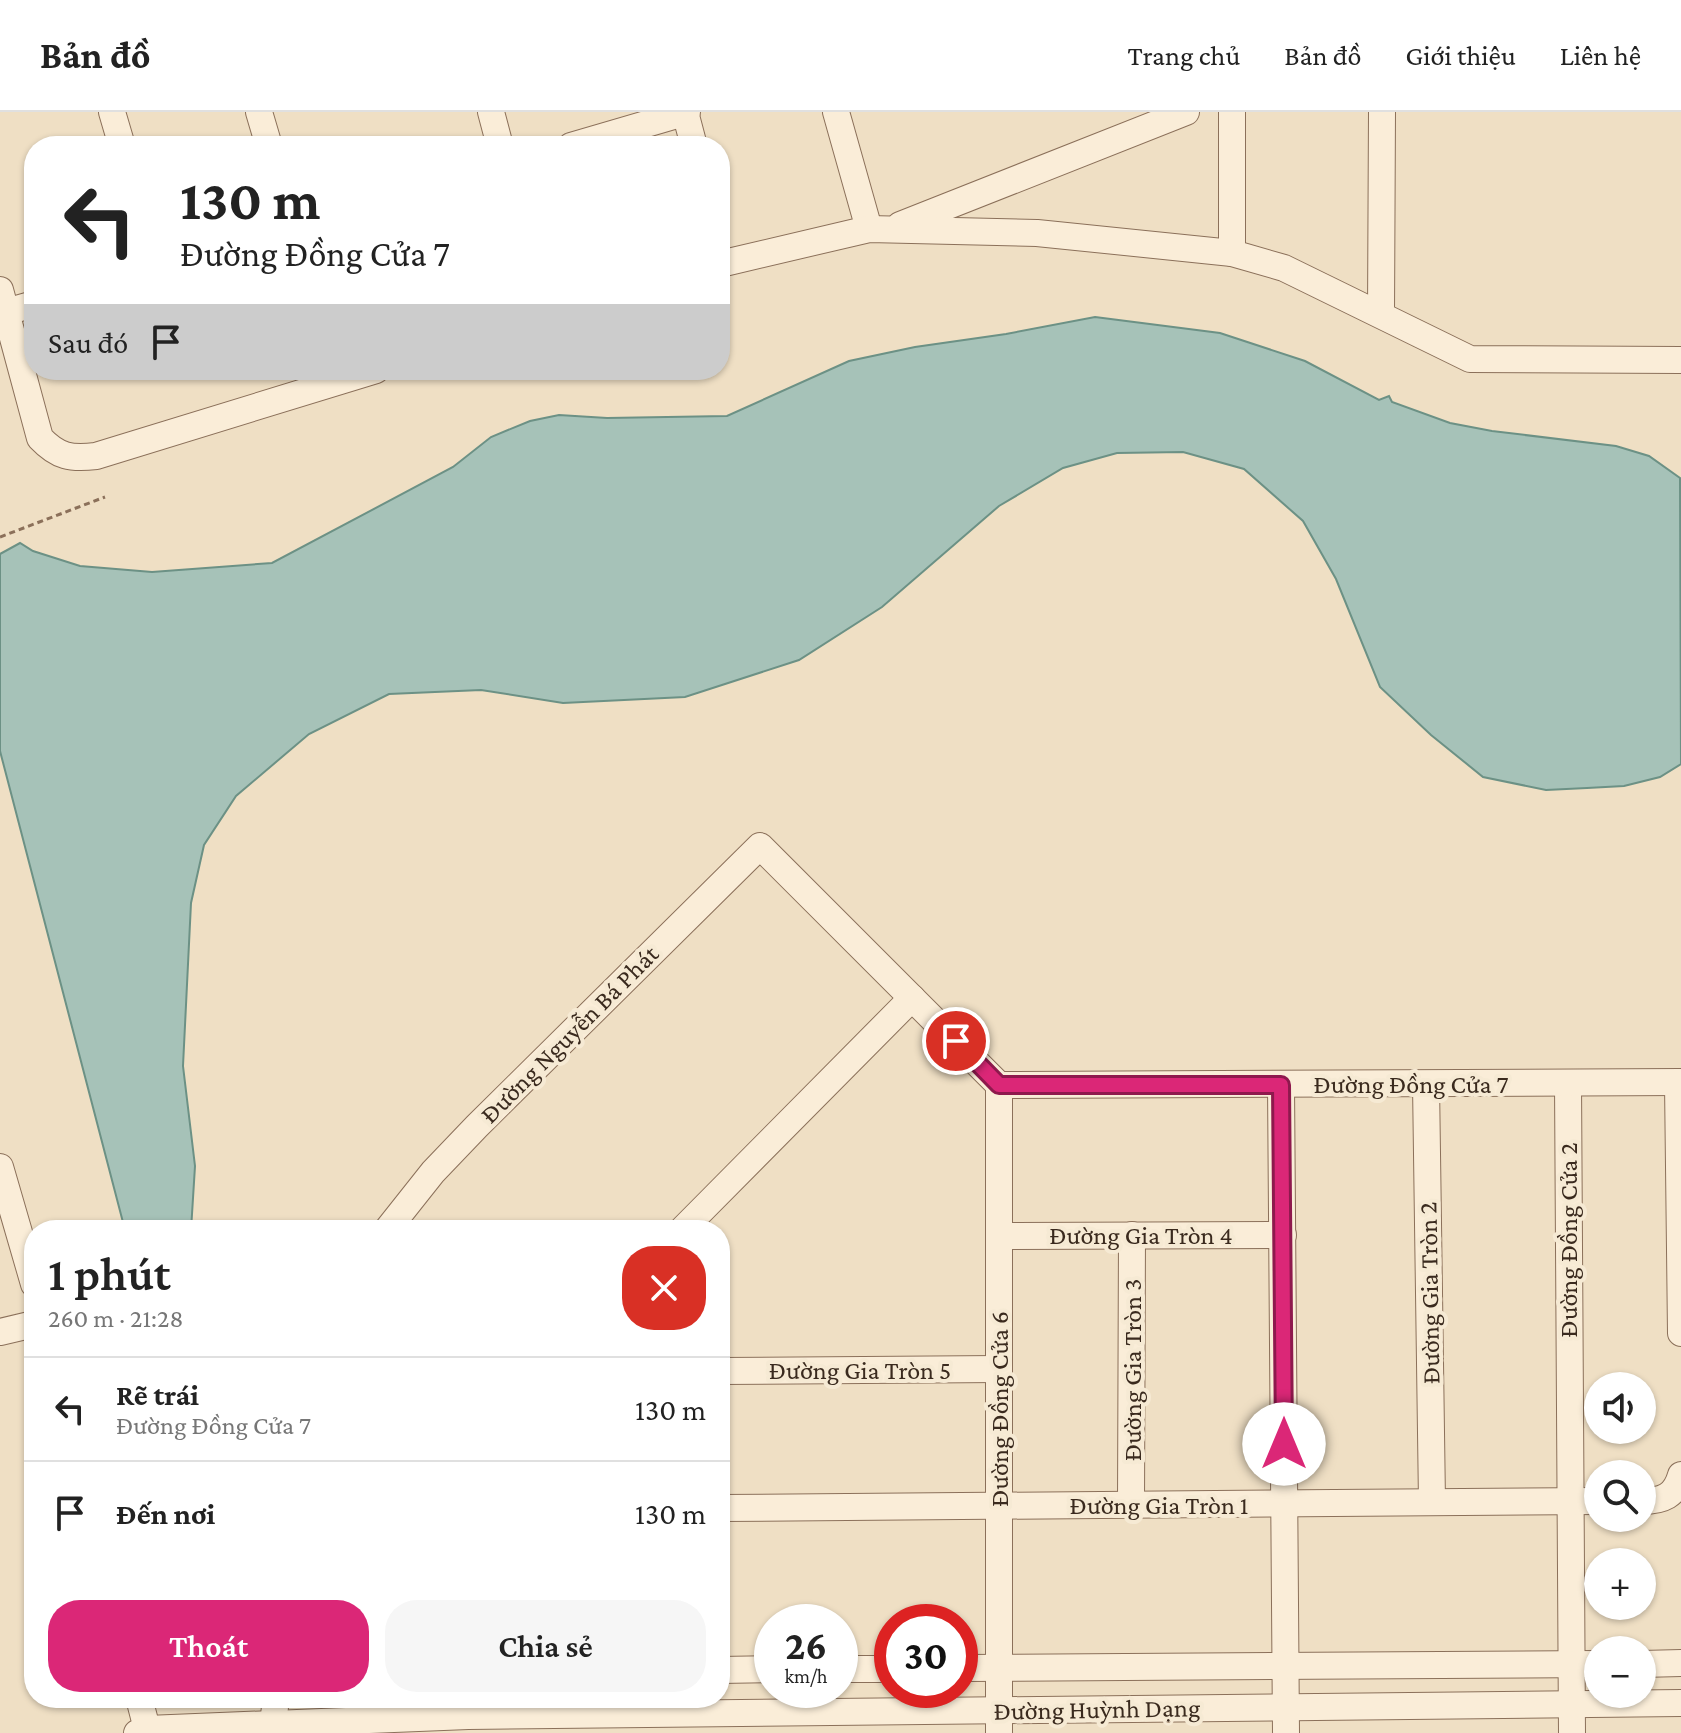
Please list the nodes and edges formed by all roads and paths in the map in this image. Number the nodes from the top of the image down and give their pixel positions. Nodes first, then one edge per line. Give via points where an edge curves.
1 (112, 112) edge
2 (259, 112) edge
3 (491, 112) edge
4 (686, 112) edge
5 (836, 112) edge
6 (1186, 112) edge
7 (1232, 112) edge
8 (1382, 112) edge
9 (119, 136) edge
10 (266, 136) edge
11 (497, 136) edge
12 (605, 136) edge
13 (692, 136) edge
14 (879, 229) junction
15 (1232, 253) junction
16 (730, 255) edge
17 (3, 301) edge
18 (24, 303) edge
19 (1381, 314) junction
20 (1681, 360) edge
21 (24, 379) edge
22 (24, 380) edge
23 (324, 380) edge
24 (105, 497) dead end
25 (0, 537) edge
26 (912, 998) junction
27 (1679, 1082) edge
28 (1568, 1083) junction
29 (1426, 1084) junction
30 (999, 1085) junction
31 (1281, 1085) junction
32 (0, 1167) edge
33 (395, 1220) edge
34 (692, 1220) edge
35 (1132, 1235) junction
36 (1283, 1235) junction
37 (999, 1236) junction
38 (24, 1250) edge
39 (24, 1326) edge
40 (0, 1332) edge
41 (1681, 1333) edge
42 (999, 1369) junction
43 (730, 1371) edge
44 (1681, 1475) edge
45 (1569, 1501) junction
46 (1584, 1501) edge
47 (1656, 1501) edge
48 (1432, 1502) junction
49 (1285, 1504) junction
50 (1131, 1505) junction
51 (999, 1506) junction
52 (730, 1508) edge
53 (1681, 1663) edge
54 (1570, 1664) junction
55 (1584, 1664) edge
56 (1656, 1664) edge
57 (1286, 1666) junction
58 (978, 1668) edge
59 (999, 1668) junction
60 (754, 1669) edge
61 (730, 1670) edge
62 (1681, 1703) edge
63 (1572, 1704) junction
64 (140, 1708) edge
65 (275, 1708) edge
66 (468, 1716) edge
67 (1286, 1720) edge
68 (999, 1722) edge
69 (272, 1729) edge
70 (142, 1731) edge
71 (1572, 1733) edge

1 - 9 street
2 - 10 street
3 - 11 street
4 - 12 street
4 - 13 street
5 - 14 street
6 - 14 street
7 - 15 street
8 - 19 street
14 - 15 street via 1037,233
14 - 16 street
15 - 19 street via 1284,268
17 - 18 street
17 - 21 street
19 - 20 street via 1470,359
22 - 23 street via 40,438 53,452 72,459 96,456
24 - 25 path
26 - 30 street
26 - 33 street, Đường Nguyễn Bá Phát via 760,846 477,1126
26 - 34 street
27 - 28 street, Đường Đồng Cửa 7
27 - 41 street
28 - 29 street, Đường Đồng Cửa 7
28 - 45 street, Đường Đồng Cửa 2
29 - 31 street, Đường Đồng Cửa 7
29 - 48 street, Đường Gia Tròn 2
30 - 31 street, Đường Đồng Cửa 7
30 - 37 street, Đường Đồng Cửa 6
31 - 36 street
32 - 38 street
35 - 36 street, Đường Gia Tròn 4
35 - 37 street, Đường Gia Tròn 4
35 - 50 street, Đường Gia Tròn 3
36 - 49 street
37 - 42 street, Đường Đồng Cửa 6
39 - 40 street
42 - 43 street, Đường Gia Tròn 5
42 - 51 street, Đường Đồng Cửa 6
44 - 47 street via 1670,1496
45 - 46 street, Đường Gia Tròn 1
45 - 48 street, Đường Gia Tròn 1
45 - 54 street, Đường Đồng Cửa 2
48 - 49 street, Đường Gia Tròn 1
49 - 50 street, Đường Gia Tròn 1
49 - 57 street
50 - 51 street, Đường Gia Tròn 1
51 - 52 street, Đường Gia Tròn 1
51 - 59 street, Đường Đồng Cửa 6
53 - 56 street
54 - 55 street, Đường Huỳnh Dạng
54 - 57 street, Đường Huỳnh Dạng
54 - 63 street, Đường Đồng Cửa 2
57 - 59 street, Đường Huỳnh Dạng
57 - 67 street
58 - 59 street, Đường Huỳnh Dạng
59 - 68 street, Đường Đồng Cửa 6
60 - 61 street
62 - 63 street, Đường Huỳnh Dạng
63 - 67 street, Đường Huỳnh Dạng
63 - 71 street, Đường Đồng Cửa 2
64 - 70 street
65 - 69 street
66 - 68 street, Đường Huỳnh Dạng
66 - 69 street, Đường Huỳnh Dạng
67 - 68 street, Đường Huỳnh Dạng
69 - 70 street, Đường Huỳnh Dạng

